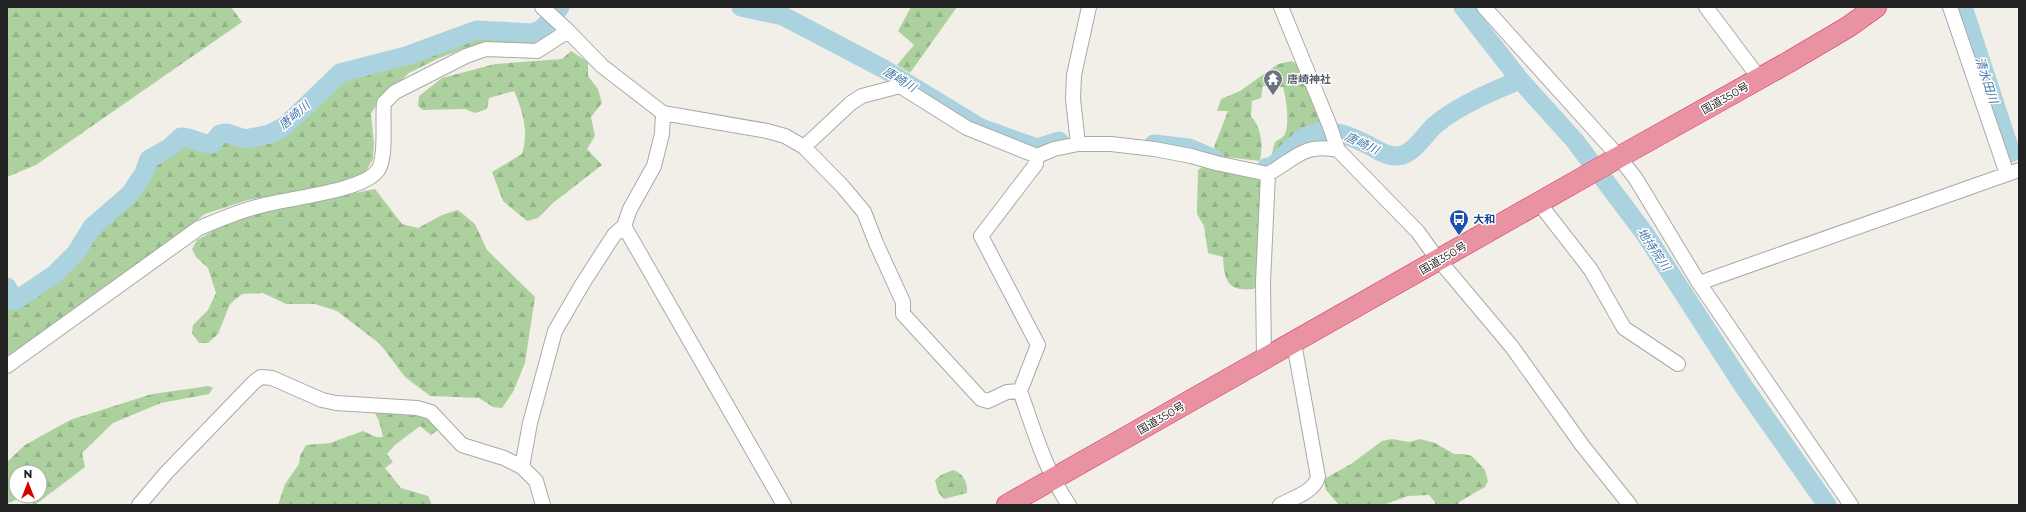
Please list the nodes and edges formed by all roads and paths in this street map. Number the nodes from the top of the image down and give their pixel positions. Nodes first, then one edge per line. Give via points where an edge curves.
1 (542, 7) edge
2 (1089, 7) edge
3 (1282, 7) edge
4 (1484, 7) edge
5 (1706, 7) edge
6 (1876, 7) edge
7 (1950, 7) edge
8 (568, 31) junction
9 (1760, 79) junction
10 (663, 113) junction
11 (1078, 144) junction
12 (1336, 144) junction
13 (804, 147) junction
14 (1037, 156) junction
15 (1616, 159) junction
16 (2013, 172) edge
17 (1268, 174) junction
18 (1539, 203) junction
19 (624, 226) junction
20 (1439, 260) junction
21 (1699, 283) junction
22 (1294, 343) junction
23 (1264, 360) junction
24 (1678, 364) dead end
25 (7, 366) edge
26 (1020, 390) junction
27 (522, 467) junction
28 (1053, 479) junction
29 (139, 505) edge
30 (543, 505) edge
31 (784, 505) edge
32 (1007, 505) edge
33 (1069, 505) edge
34 (1280, 505) edge
35 (1630, 505) edge
36 (1851, 505) edge

1 - 8 street
2 - 11 street via 1074,74 1073,100
3 - 12 street
4 - 15 street
5 - 9 street
6 - 9 highway, 国道350号 via 1848,28
7 - 16 street
8 - 10 street via 602,66
8 - 25 street via 537,51 486,49 466,56 395,92 384,103 383,154 378,170 368,178 352,186 260,206 200,228
9 - 15 highway, 国道350号
10 - 13 street via 767,131 785,136
10 - 19 street via 662,134 654,166 630,209
11 - 14 street
11 - 17 street via 1111,144 1154,149
12 - 17 street via 1304,151
12 - 20 street via 1394,206
13 - 14 street via 851,103 862,96 900,86 967,128
13 - 26 street via 843,186 864,212 903,302 903,314 924,339 981,399 988,401 1007,392
14 - 26 street via 1036,164 981,236 1038,344
15 - 18 highway, 国道350号
15 - 21 street via 1636,179
16 - 21 street
17 - 23 street via 1263,282
18 - 20 highway, 国道350号
18 - 24 street via 1591,270 1624,328
19 - 27 street via 614,235 555,331 530,423
19 - 31 street
20 - 22 highway, 国道350号
20 - 35 street via 1512,347 1582,445
21 - 36 street
22 - 23 highway, 国道350号
22 - 34 street via 1318,477 1316,484
23 - 28 highway, 国道350号
26 - 28 street via 1041,454
27 - 29 street via 493,453 462,445 431,412 417,408 336,403 261,376 167,472
27 - 30 street via 536,481
28 - 32 highway, 国道350号
28 - 33 street

